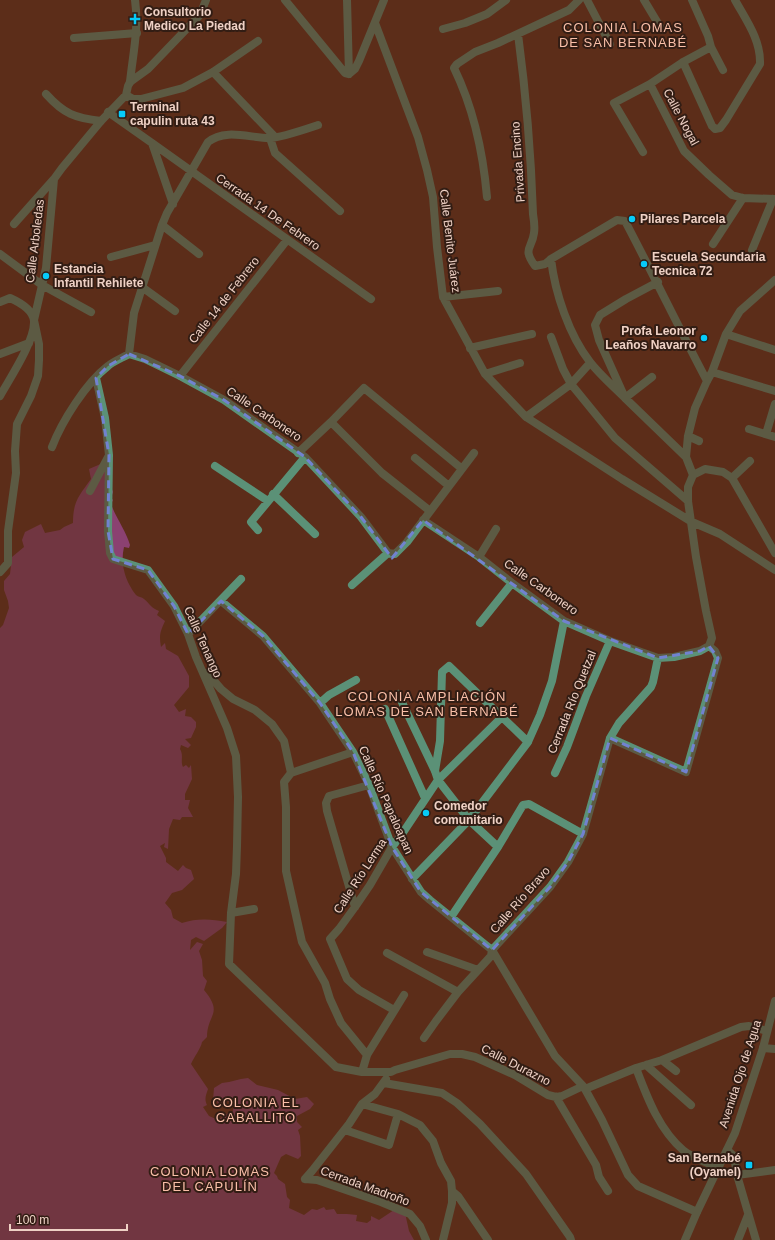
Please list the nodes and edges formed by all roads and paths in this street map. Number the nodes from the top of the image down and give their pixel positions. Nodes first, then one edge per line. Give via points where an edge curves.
1 (135, 0) edge
2 (206, 0) edge
3 (285, 0) edge
4 (347, 0) edge
5 (384, 0) edge
6 (506, 0) edge
7 (579, 0) edge
8 (587, 0) edge
9 (644, 0) edge
10 (692, 0) edge
11 (735, 0) edge
12 (375, 23) junction
13 (443, 29) dead end
14 (662, 30) dead end
15 (137, 33) junction
16 (518, 34) junction
17 (74, 38) dead end
18 (258, 41) dead end
19 (610, 44) dead end
20 (710, 47) junction
21 (683, 62) junction
22 (723, 70) dead end
23 (213, 72) junction
24 (350, 74) junction
25 (130, 82) junction
26 (650, 84) junction
27 (46, 94) dead end
28 (126, 95) junction
29 (108, 112) junction
30 (101, 121) junction
31 (318, 125) dead end
32 (272, 138) junction
33 (152, 143) junction
34 (643, 152) dead end
35 (191, 172) junction
36 (54, 179) junction
37 (487, 197) dead end
38 (743, 198) junction
39 (774, 199) edge
40 (173, 204) junction
41 (340, 211) dead end
42 (14, 224) dead end
43 (162, 225) junction
44 (287, 240) junction
45 (713, 244) dead end
46 (155, 245) junction
47 (752, 250) dead end
48 (0, 254) edge
49 (199, 254) dead end
50 (111, 257) dead end
51 (551, 259) junction
52 (775, 280) edge
53 (658, 282) junction
54 (42, 285) junction
55 (142, 287) junction
56 (498, 290) dead end
57 (443, 296) junction
58 (371, 299) dead end
59 (0, 302) edge
60 (175, 311) dead end
61 (91, 312) dead end
62 (34, 320) junction
63 (532, 334) dead end
64 (726, 334) junction
65 (551, 337) dead end
66 (29, 343) junction
67 (470, 348) junction
68 (775, 350) edge
69 (0, 354) edge
70 (129, 354) junction
71 (520, 363) dead end
72 (590, 363) junction
73 (712, 372) junction
74 (485, 374) junction
75 (180, 376) junction
76 (652, 377) dead end
77 (96, 378) junction
78 (707, 381) junction
79 (571, 384) junction
80 (775, 391) edge
81 (0, 396) edge
82 (625, 398) junction
83 (775, 404) edge
84 (526, 417) junction
85 (331, 422) junction
86 (749, 429) dead end
87 (766, 434) junction
88 (688, 436) junction
89 (775, 436) edge
90 (699, 441) dead end
91 (52, 447) dead end
92 (474, 453) dead end
93 (109, 455) junction
94 (302, 455) junction
95 (686, 457) junction
96 (415, 458) dead end
97 (750, 462) dead end
98 (215, 466) dead end
99 (461, 468) junction
100 (693, 475) junction
101 (732, 478) junction
102 (449, 486) junction
103 (90, 491) dead end
104 (270, 498) junction
105 (688, 501) junction
106 (430, 511) junction
107 (423, 520) junction
108 (692, 522) junction
109 (496, 528) dead end
110 (258, 530) dead end
111 (315, 534) dead end
112 (388, 553) junction
113 (775, 553) edge
114 (478, 557) junction
115 (775, 570) edge
116 (0, 572) edge
117 (241, 579) dead end
118 (512, 583) junction
119 (352, 585) dead end
120 (221, 601) junction
121 (564, 621) junction
122 (480, 623) dead end
123 (188, 634) junction
124 (610, 641) junction
125 (709, 646) junction
126 (196, 657) junction
127 (658, 658) junction
128 (356, 680) dead end
129 (398, 694) dead end
130 (320, 703) junction
131 (385, 709) dead end
132 (502, 717) junction
133 (610, 738) junction
134 (528, 742) junction
135 (353, 752) junction
136 (435, 771) junction
137 (556, 773) dead end
138 (292, 774) junction
139 (438, 780) junction
140 (369, 785) junction
141 (425, 798) junction
142 (469, 820) junction
143 (583, 834) junction
144 (392, 847) junction
145 (498, 847) junction
146 (236, 874) joint
147 (412, 879) junction
148 (355, 907) junction
149 (254, 909) dead end
150 (230, 913) junction
151 (451, 917) junction
152 (492, 950) junction
153 (427, 952) dead end
154 (387, 954) dead end
155 (478, 970) junction
156 (458, 992) junction
157 (404, 995) dead end
158 (775, 1002) edge
159 (394, 1010) junction
160 (767, 1031) junction
161 (424, 1038) dead end
162 (763, 1048) junction
163 (775, 1049) edge
164 (367, 1055) junction
165 (662, 1060) junction
166 (646, 1065) junction
167 (636, 1068) junction
168 (676, 1071) dead end
169 (362, 1072) junction
170 (391, 1072) junction
171 (384, 1083) junction
172 (584, 1088) junction
173 (556, 1097) junction
174 (362, 1104) junction
175 (691, 1105) dead end
176 (398, 1114) junction
177 (345, 1130) junction
178 (727, 1150) junction
179 (718, 1167) junction
180 (775, 1170) edge
181 (737, 1175) junction
182 (452, 1191) junction
183 (608, 1191) dead end
184 (697, 1212) junction
185 (748, 1215) junction
186 (426, 1240) edge
187 (443, 1240) edge
188 (488, 1240) edge
189 (571, 1240) edge
190 (685, 1240) edge
191 (738, 1240) edge
192 (756, 1240) edge

1 - 15 street
2 - 25 street via 200,15 148,69
3 - 24 street via 345,73
4 - 24 street
5 - 12 street
6 - 13 street via 487,14
7 - 16 street via 569,10
8 - 19 street
9 - 14 street
10 - 20 street via 708,36
11 - 21 street via 757,41 760,64 720,128 715,129 712,126
12 - 24 street via 359,61
12 - 57 street, Calle Benito Juárez via 418,138 427,170 433,197
15 - 17 street
15 - 25 street
16 - 37 street via 475,52 454,68 473,116 481,148
16 - 51 street, Privada Encino via 525,85 533,208 534,233 528,248 529,259 535,266 545,264
18 - 23 street
20 - 21 street, Calle Nogal
20 - 22 street
21 - 26 street, Calle Nogal
23 - 28 street via 183,88 157,95 133,99
23 - 32 street
25 - 28 street
26 - 34 street via 614,103
26 - 38 street, Calle Nogal via 684,151 732,195
27 - 30 street via 62,110 80,119
28 - 29 street
29 - 30 street
29 - 33 street, Cerrada 14 De Febrero
30 - 36 street
31 - 32 street
32 - 35 street via 241,135 214,137 208,142
32 - 41 street via 275,152
33 - 35 street, Cerrada 14 De Febrero
33 - 40 street
35 - 40 street
35 - 44 street, Cerrada 14 De Febrero
36 - 42 street
36 - 54 street, Calle Arboledas via 46,268
38 - 39 street, Calle Nogal
38 - 45 street
39 - 47 street
40 - 43 street
43 - 46 street
43 - 49 street
44 - 58 street, Cerrada 14 De Febrero
44 - 75 street, Calle 14 de Febrero
46 - 50 street
46 - 55 street
48 - 54 street
51 - 53 street via 617,220 625,221
51 - 72 street via 567,322
52 - 64 street via 740,311
53 - 78 street
53 - 82 street via 600,315 595,325 598,340
54 - 61 street
54 - 62 street, Calle Arboledas
55 - 60 street
55 - 70 street via 134,313
56 - 57 street
57 - 67 street, Calle Benito Juárez
59 - 62 street via 10,298 20,303 30,311
62 - 66 street
62 - 116 street, Calle Arboledas via 39,344 38,376 17,424 16,473 8,531 8,563
63 - 67 street
64 - 68 street
64 - 73 street
65 - 79 street
66 - 69 street
66 - 81 street
67 - 74 street, Calle Benito Juárez
70 - 75 street, Calle Carbonero
70 - 77 street via 108,366
71 - 74 street
72 - 79 street
72 - 82 street
73 - 78 street
73 - 80 street
74 - 84 street, Calle Benito Juárez
75 - 94 street, Calle Carbonero via 224,400
76 - 82 street
77 - 91 street via 70,412
77 - 93 street, Calle Tenango via 105,418
78 - 88 street via 695,408
79 - 84 street
79 - 105 street via 615,438
82 - 95 street
83 - 87 street
84 - 108 street, Calle Benito Juárez
85 - 94 street
85 - 99 street via 364,388
85 - 106 street via 382,473
86 - 87 street
87 - 89 street
88 - 90 street
88 - 95 street
92 - 99 street
93 - 103 street
93 - 123 street, Calle Tenango via 110,553 113,559 148,570 174,606
94 - 104 street
94 - 112 street, Calle Carbonero via 361,517
95 - 100 street
96 - 102 street
97 - 101 street
98 - 104 street
99 - 102 street
100 - 101 street via 705,469 723,472
100 - 105 street via 688,487
101 - 113 street
102 - 106 street
104 - 110 street via 251,522
104 - 111 street
105 - 108 street
106 - 107 street
107 - 112 street via 395,554
107 - 114 street, Calle Carbonero
108 - 115 street, Calle Benito Juárez via 720,534
108 - 125 street via 712,638
109 - 114 street
112 - 119 street
114 - 118 street, Calle Carbonero
117 - 120 street
118 - 121 street, Calle Carbonero
118 - 122 street
120 - 123 street
120 - 130 street, Calle Río Papaloapan via 263,636
121 - 124 street, Calle Carbonero
121 - 134 street via 552,682
123 - 126 street, Calle Tenango
124 - 127 street, Calle Carbonero
124 - 137 street, Cerrada Río Quetzal
125 - 127 street, Calle Carbonero via 700,651
125 - 133 street via 718,658 686,772
126 - 138 street via 221,689 272,724 284,741
126 - 146 street, Calle Tenango via 227,728 236,756
127 - 133 street, Calle Río Bravo via 651,687 619,722
128 - 130 street
129 - 136 street
130 - 135 street, Calle Río Papaloapan
131 - 141 street
132 - 134 street
132 - 136 street via 449,666 442,672 440,742
132 - 139 street, Calle Río Lerma
133 - 143 street, Calle Río Bravo
134 - 142 street
135 - 138 street
135 - 140 street, Calle Río Papaloapan
136 - 139 street
138 - 164 street via 284,782 286,871 302,942 325,984 341,1023
139 - 141 street, Calle Río Lerma
139 - 142 street
140 - 144 street, Calle Río Papaloapan
140 - 148 street via 329,796 326,803
141 - 144 street, Calle Río Lerma
142 - 145 street
142 - 147 street
143 - 145 street via 529,804 524,804
143 - 152 street, Calle Río Bravo via 568,862 550,887
144 - 147 street, Calle Río Papaloapan
144 - 148 street, Calle Río Lerma
145 - 151 street
146 - 150 street, Calle Durazno
147 - 151 street, Calle Río Papaloapan via 421,892
148 - 159 street, Calle Río Lerma via 330,939 347,979 360,990
149 - 150 street
150 - 169 street, Calle Durazno via 229,964 336,1067
151 - 152 street, Calle Río Papaloapan
152 - 155 street, Calle Río Bravo via 491,956
152 - 172 street, Calle Río Papaloapan via 555,1056
153 - 155 street
154 - 156 street
155 - 156 street, Calle Río Bravo
156 - 161 street, Calle Río Bravo
157 - 159 street
158 - 160 street, Avenida Ojo de Agua
159 - 164 street
160 - 162 street, Avenida Ojo de Agua
160 - 165 street, Calle Durazno via 749,1026 741,1027
162 - 163 street
162 - 178 street, Avenida Ojo de Agua
164 - 169 street
165 - 166 street, Calle Durazno
165 - 168 street
166 - 167 street, Calle Durazno
166 - 175 street
167 - 172 street, Calle Durazno
167 - 179 street via 647,1097 672,1138 685,1152
169 - 170 street, Calle Durazno
170 - 171 street, Cerrada Madroño
170 - 173 street, Calle Durazno via 450,1054 462,1054 515,1075 548,1095
171 - 174 street, Cerrada Madroño
171 - 189 street via 442,1093 457,1103 526,1174
172 - 173 street, Calle Durazno
172 - 184 street, Calle Río Papaloapan via 628,1176 638,1186
173 - 183 street via 596,1165 599,1177
174 - 176 street
174 - 177 street, Cerrada Madroño
176 - 177 street via 389,1145
176 - 182 street via 420,1125 433,1141 451,1181
177 - 186 street, Cerrada Madroño via 305,1178 410,1214 420,1226
178 - 179 street, Avenida Ojo de Agua
178 - 181 street via 734,1156
179 - 184 street, Avenida Ojo de Agua
180 - 181 street
181 - 185 street
182 - 187 street via 452,1203
182 - 188 street
184 - 190 street, Avenida Ojo de Agua
185 - 191 street
185 - 192 street

